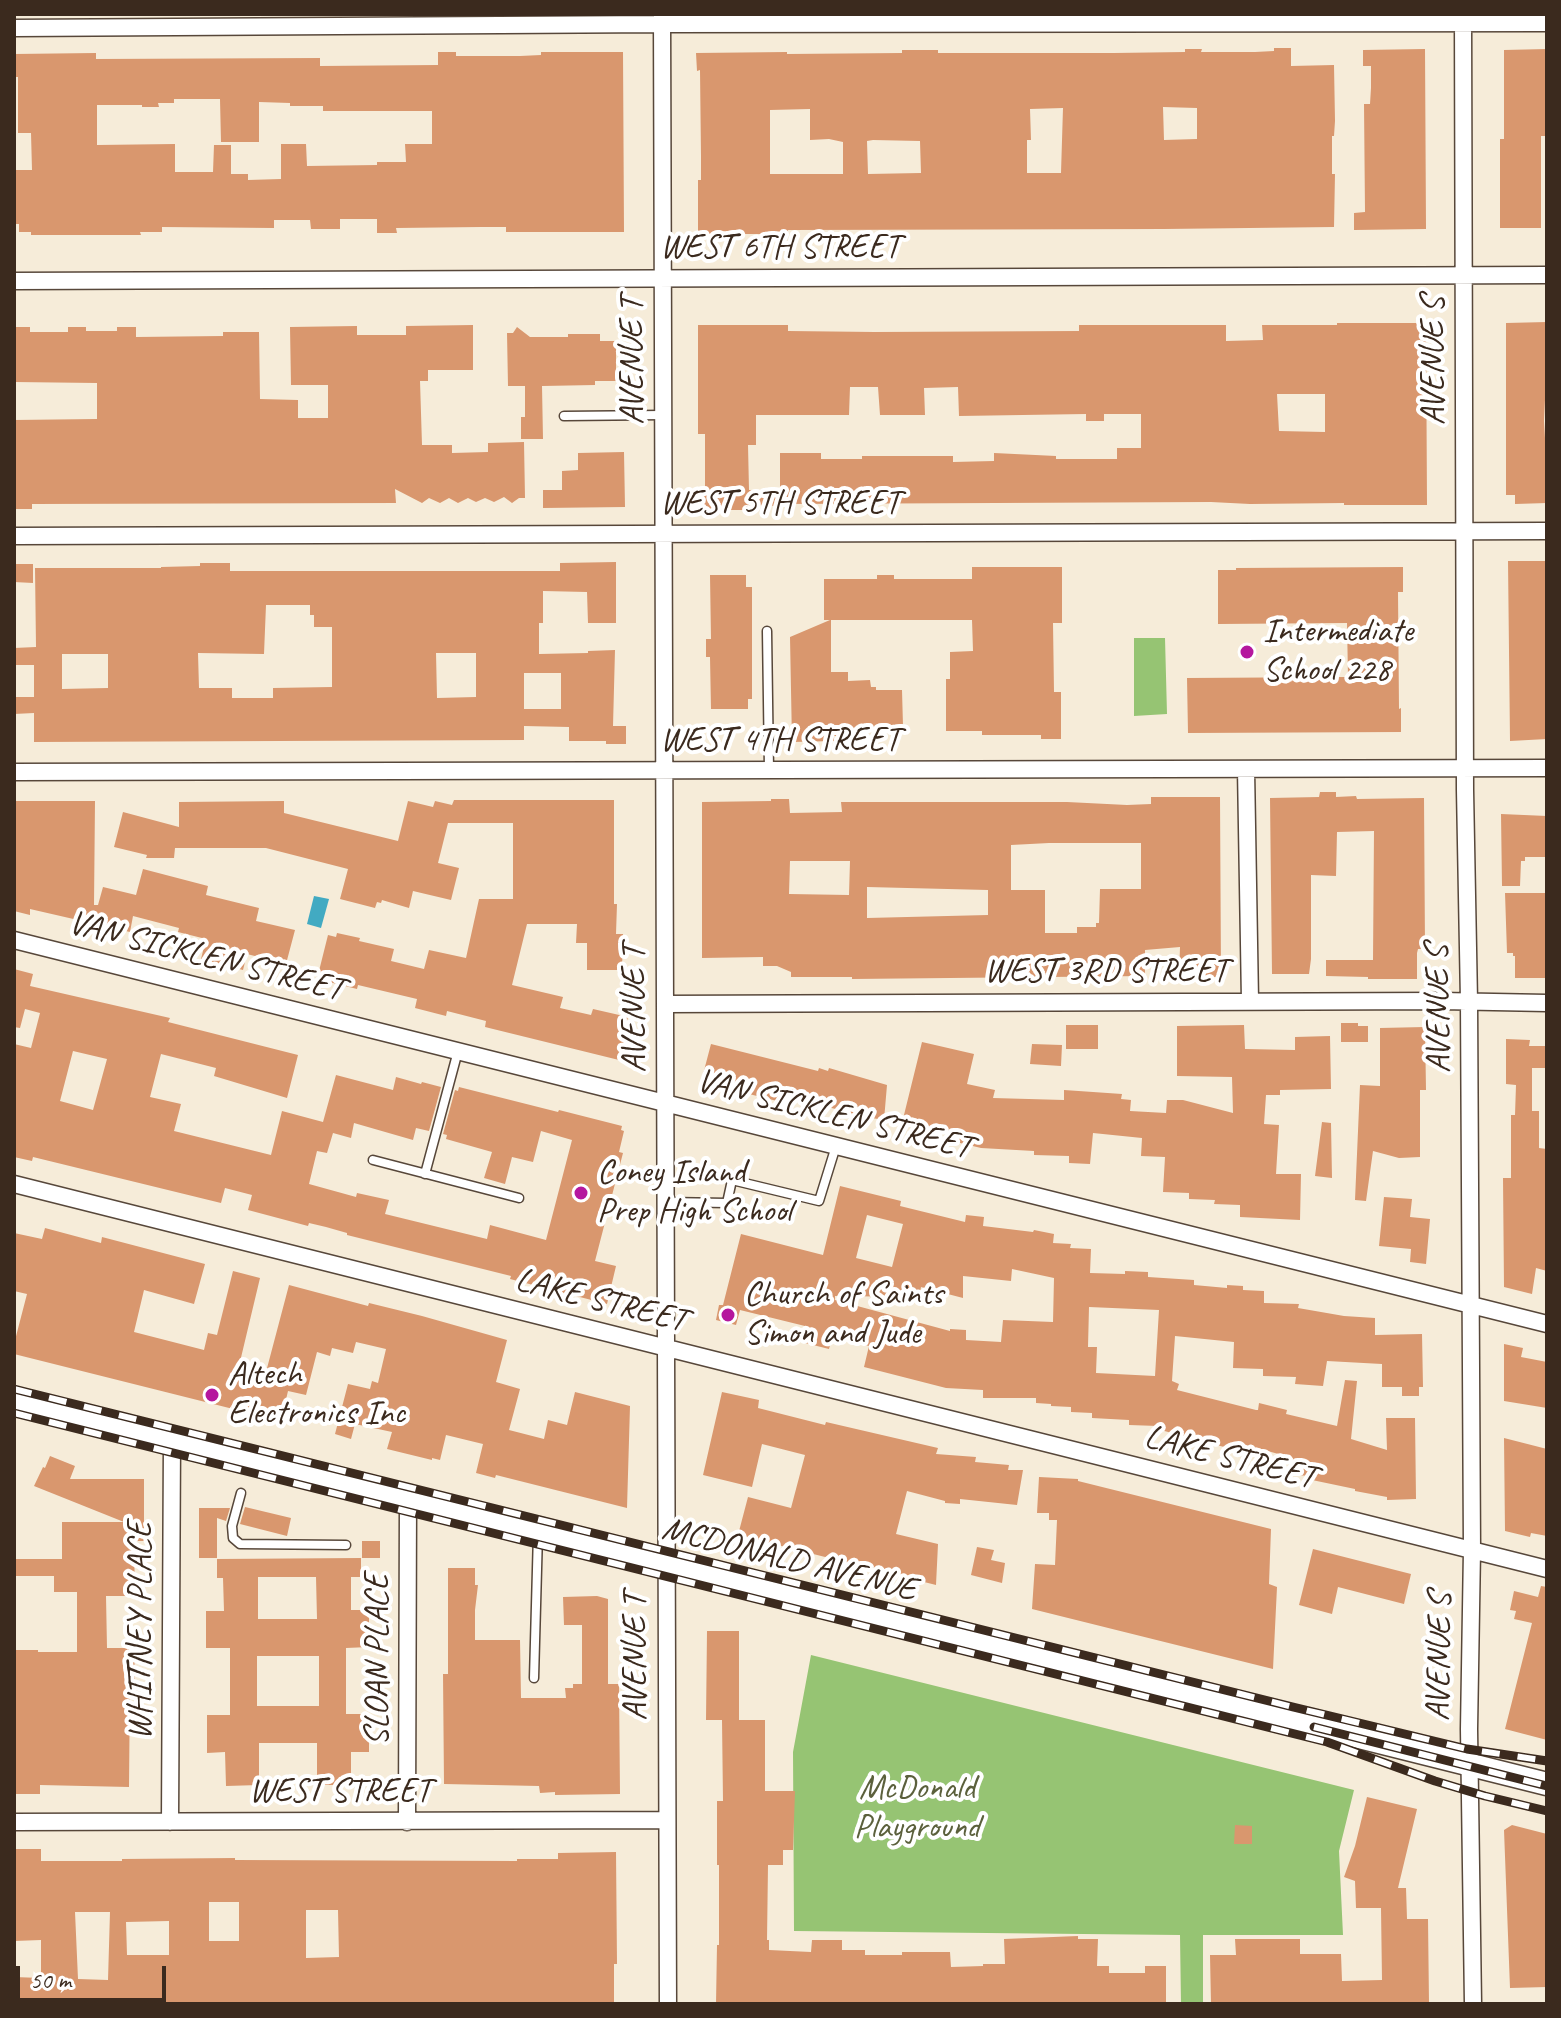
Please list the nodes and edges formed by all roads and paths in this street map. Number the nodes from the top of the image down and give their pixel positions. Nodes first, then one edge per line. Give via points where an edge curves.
1 (662, 19) edge
2 (1463, 19) edge
3 (1547, 23) edge
4 (14, 28) edge
5 (1463, 275) junction
6 (1547, 275) edge
7 (663, 279) junction
8 (14, 281) edge
9 (663, 415) junction
10 (564, 416) dead end
11 (1465, 531) junction
12 (1547, 531) edge
13 (663, 534) junction
14 (14, 536) edge
15 (767, 631) dead end
16 (1465, 768) junction
17 (1547, 768) edge
18 (1246, 769) junction
19 (664, 771) junction
20 (769, 771) junction
21 (14, 772) edge
22 (14, 940) edge
23 (1250, 1001) junction
24 (1469, 1001) junction
25 (1547, 1003) edge
26 (665, 1004) junction
27 (458, 1051) junction
28 (665, 1103) junction
29 (836, 1146) junction
30 (373, 1160) dead end
31 (425, 1174) junction
32 (14, 1184) edge
33 (519, 1198) dead end
34 (666, 1202) junction
35 (1470, 1305) junction
36 (1547, 1324) edge
37 (666, 1348) junction
38 (14, 1400) edge
39 (172, 1440) junction
40 (241, 1493) dead end
41 (408, 1499) junction
42 (538, 1532) junction
43 (346, 1545) dead end
44 (1472, 1550) junction
45 (666, 1564) junction
46 (1547, 1569) edge
47 (534, 1678) dead end
48 (1470, 1765) junction
49 (1547, 1784) edge
50 (666, 1820) junction
51 (14, 1822) edge
52 (170, 1822) junction
53 (407, 1822) junction
54 (668, 2004) edge
55 (1473, 2004) edge

1 - 2 street
1 - 4 street
1 - 7 street, AVENUE T
2 - 3 street
2 - 5 street, AVENUE S
5 - 6 street, WEST 6TH STREET
5 - 7 street, WEST 6TH STREET
5 - 11 street, AVENUE S
7 - 8 street, WEST 6TH STREET
7 - 9 street, AVENUE T
9 - 10 lane
9 - 13 street, AVENUE T
11 - 12 street, WEST 5TH STREET
11 - 13 street, WEST 5TH STREET
11 - 16 street, AVENUE S
13 - 14 street, WEST 5TH STREET
13 - 19 street, AVENUE T
15 - 20 lane
16 - 17 street, WEST 4TH STREET
16 - 18 street, WEST 4TH STREET
16 - 24 street, AVENUE S
18 - 20 street, WEST 4TH STREET
18 - 23 street
19 - 20 street, WEST 4TH STREET
19 - 21 street, WEST 4TH STREET
19 - 26 street, AVENUE T
22 - 27 street, VAN SICKLEN STREET
23 - 24 street, WEST 3RD STREET
23 - 26 street, WEST 3RD STREET
24 - 25 street, WEST 3RD STREET
24 - 35 street, AVENUE S
26 - 28 street, AVENUE T
27 - 28 street, VAN SICKLEN STREET
27 - 31 lane
28 - 29 street, VAN SICKLEN STREET
28 - 34 street, AVENUE T
29 - 34 lane via 819,1201 732,1180 727,1203
29 - 35 street, VAN SICKLEN STREET
30 - 31 lane
31 - 33 lane
32 - 37 street, LAKE STREET
34 - 37 street, AVENUE T
35 - 36 street, VAN SICKLEN STREET
35 - 44 street, AVENUE S
37 - 44 street, LAKE STREET
37 - 45 street, AVENUE T
38 - 39 main road, MCDONALD AVENUE
39 - 41 main road, MCDONALD AVENUE
39 - 52 street, WHITNEY PLACE
40 - 43 lane via 232,1526 240,1544
41 - 42 main road, MCDONALD AVENUE
41 - 53 street, SLOAN PLACE
42 - 45 main road, MCDONALD AVENUE
42 - 47 lane
44 - 46 street, LAKE STREET
44 - 48 street, AVENUE S
45 - 48 main road, MCDONALD AVENUE
45 - 50 street, AVENUE T
48 - 49 main road, MCDONALD AVENUE
48 - 55 street, AVENUE S
50 - 53 street, WEST STREET
50 - 54 street, AVENUE T
51 - 52 street, WEST STREET
52 - 53 street, WEST STREET

